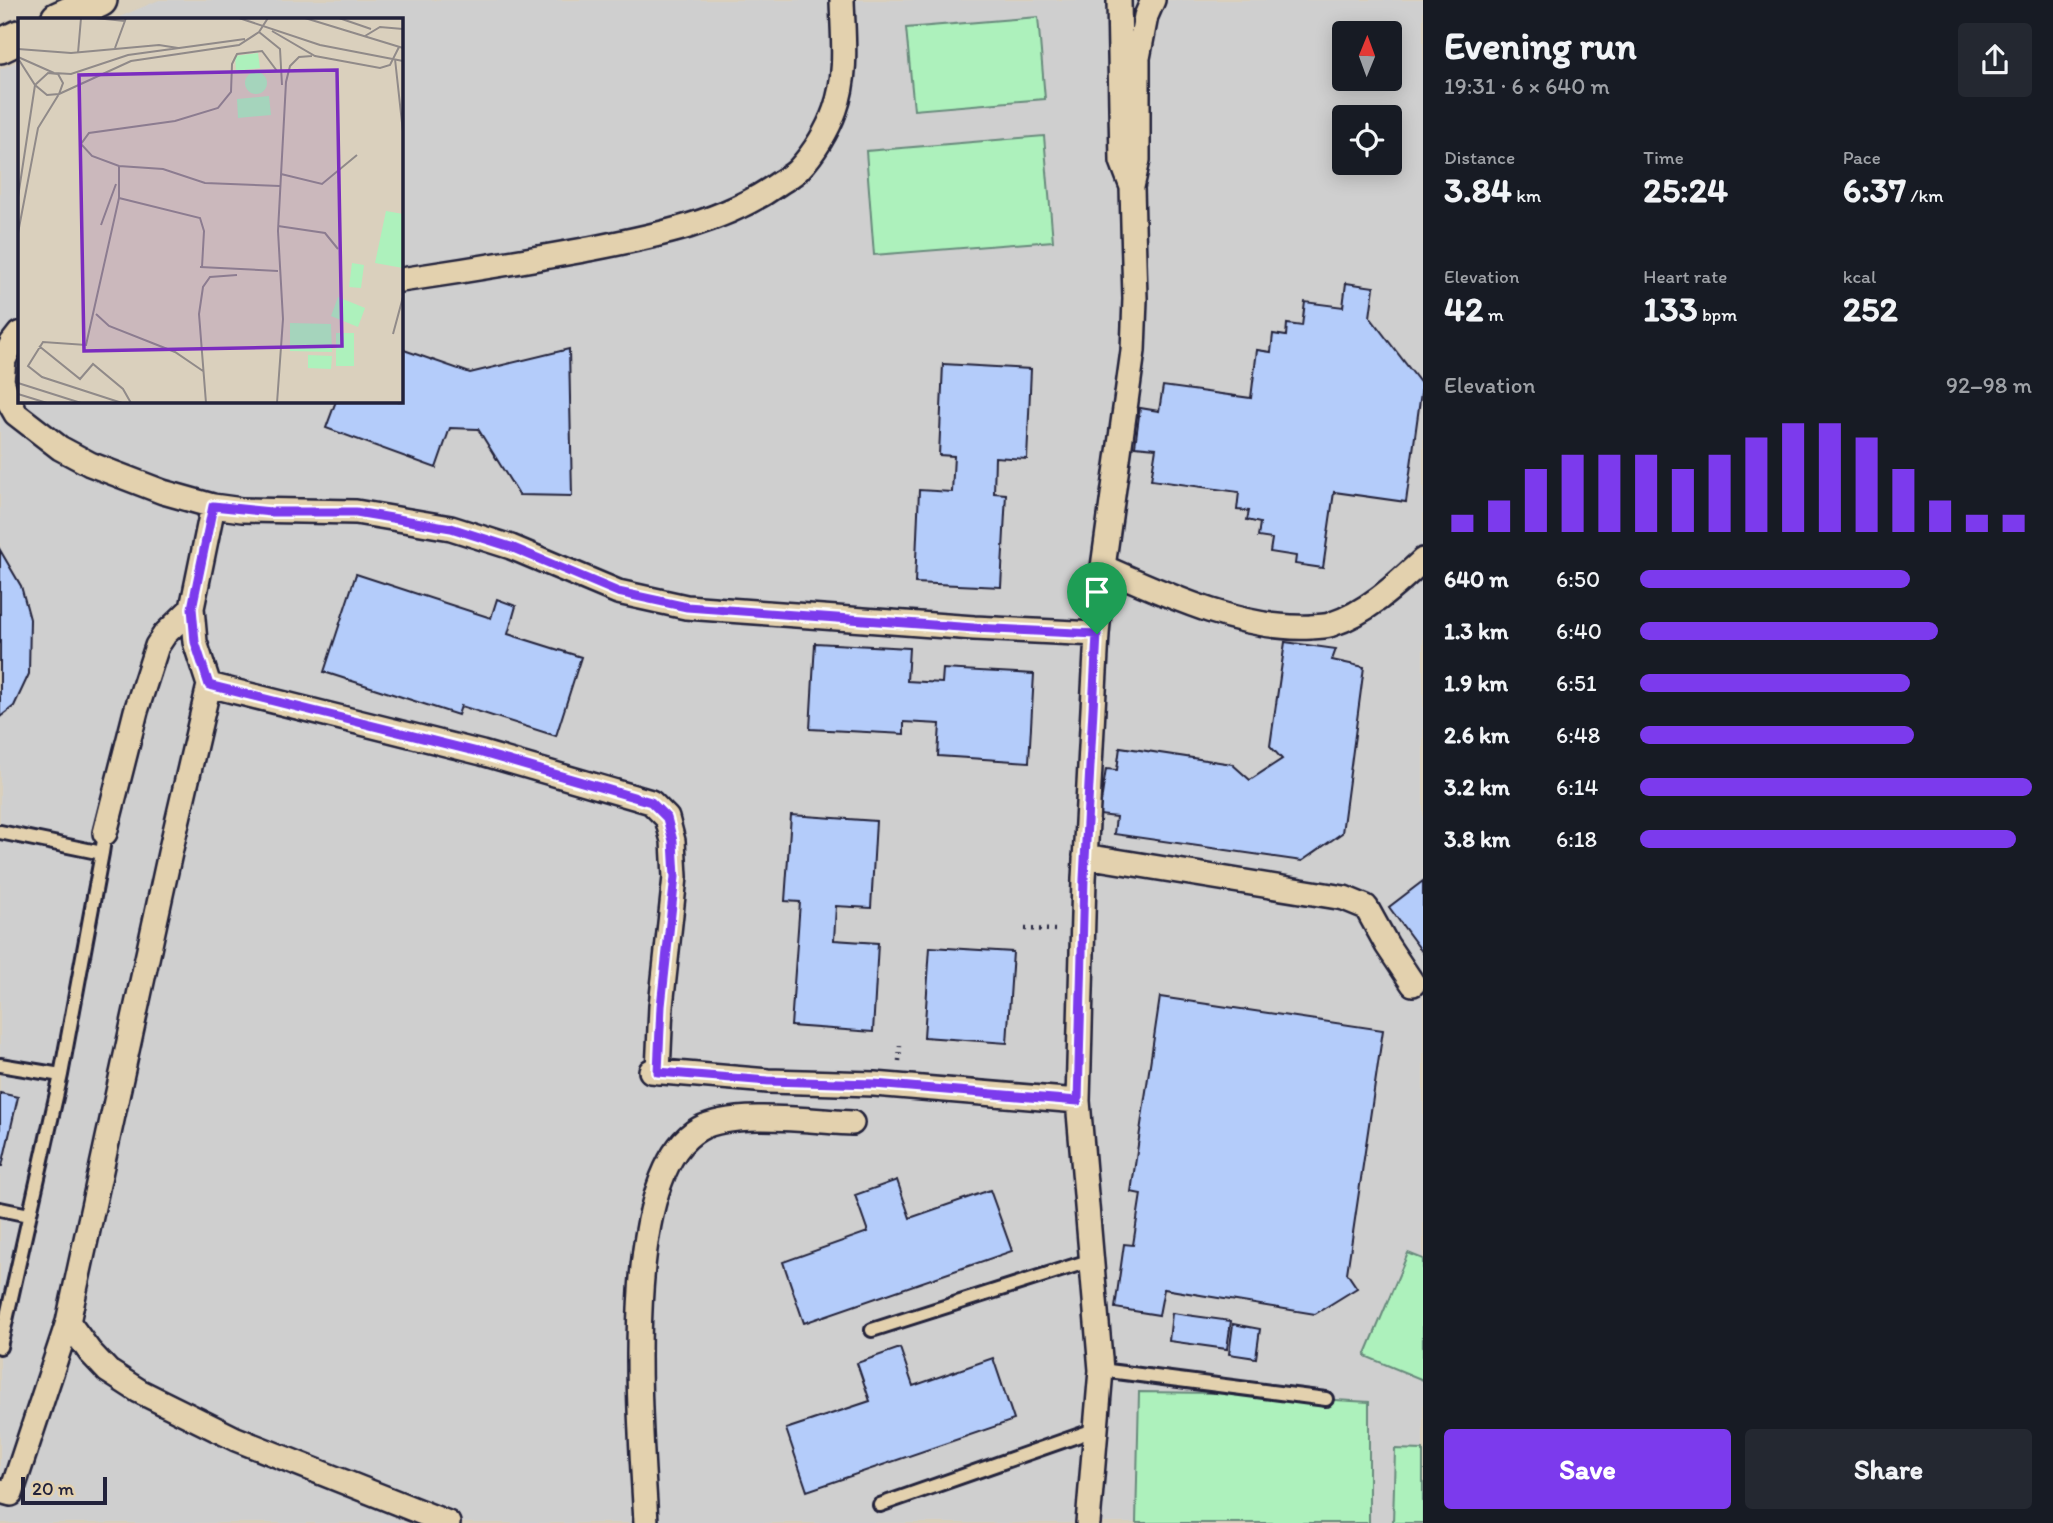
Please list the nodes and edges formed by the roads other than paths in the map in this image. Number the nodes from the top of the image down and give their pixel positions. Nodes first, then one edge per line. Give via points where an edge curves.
1 (100, 0) edge
2 (842, 0) edge
3 (1119, 0) edge
4 (1153, 0) edge
5 (60, 18) edge
6 (18, 37) edge
7 (0, 46) edge
8 (1132, 187) junction
9 (402, 280) edge
10 (18, 335) edge
11 (213, 506) junction
12 (1423, 560) edge
13 (1103, 568) junction
14 (192, 608) junction
15 (1097, 634) junction
16 (209, 685) junction
17 (0, 832) edge
18 (103, 843) junction
19 (1085, 856) junction
20 (1413, 984) dead end
21 (0, 1065) edge
22 (61, 1075) junction
23 (1078, 1101) junction
24 (852, 1123) dead end
25 (0, 1209) edge
26 (29, 1215) junction
27 (1092, 1260) junction
28 (68, 1322) junction
29 (872, 1330) dead end
30 (0, 1347) edge
31 (1101, 1370) junction
32 (1326, 1399) dead end
33 (1097, 1429) junction
34 (0, 1491) edge
35 (880, 1505) dead end
36 (448, 1523) edge
37 (646, 1523) edge
38 (1088, 1523) edge

1 - 5 main road
2 - 9 street via 844,78 835,110 799,170 762,195 723,215 637,240
3 - 8 street via 1122,161
4 - 8 street via 1138,58 1138,160
6 - 7 main road
8 - 13 street via 1133,351
10 - 11 street via 4,360 2,380 16,414 60,448 90,464
11 - 14 street
11 - 15 street via 271,512 356,512 451,528 511,547 618,592 687,607
12 - 13 street via 1387,594 1354,614 1331,625 1301,627 1246,620 1163,594
13 - 15 street
14 - 16 street via 195,642
14 - 18 street via 157,646
15 - 19 street
16 - 23 street via 482,753 651,802 667,818 675,877 654,1072
16 - 28 street
17 - 18 lane
18 - 22 lane
19 - 20 street via 1344,898 1366,907
19 - 23 street
21 - 22 lane
22 - 26 lane
23 - 27 street
24 - 37 street via 737,1118 700,1128 677,1146 660,1183 641,1273 638,1331
25 - 26 lane
26 - 30 lane
27 - 29 lane
27 - 31 street
28 - 34 street via 11,1494
28 - 36 street via 108,1371 139,1391 236,1439
31 - 32 lane
31 - 33 street
33 - 35 lane
33 - 38 street

